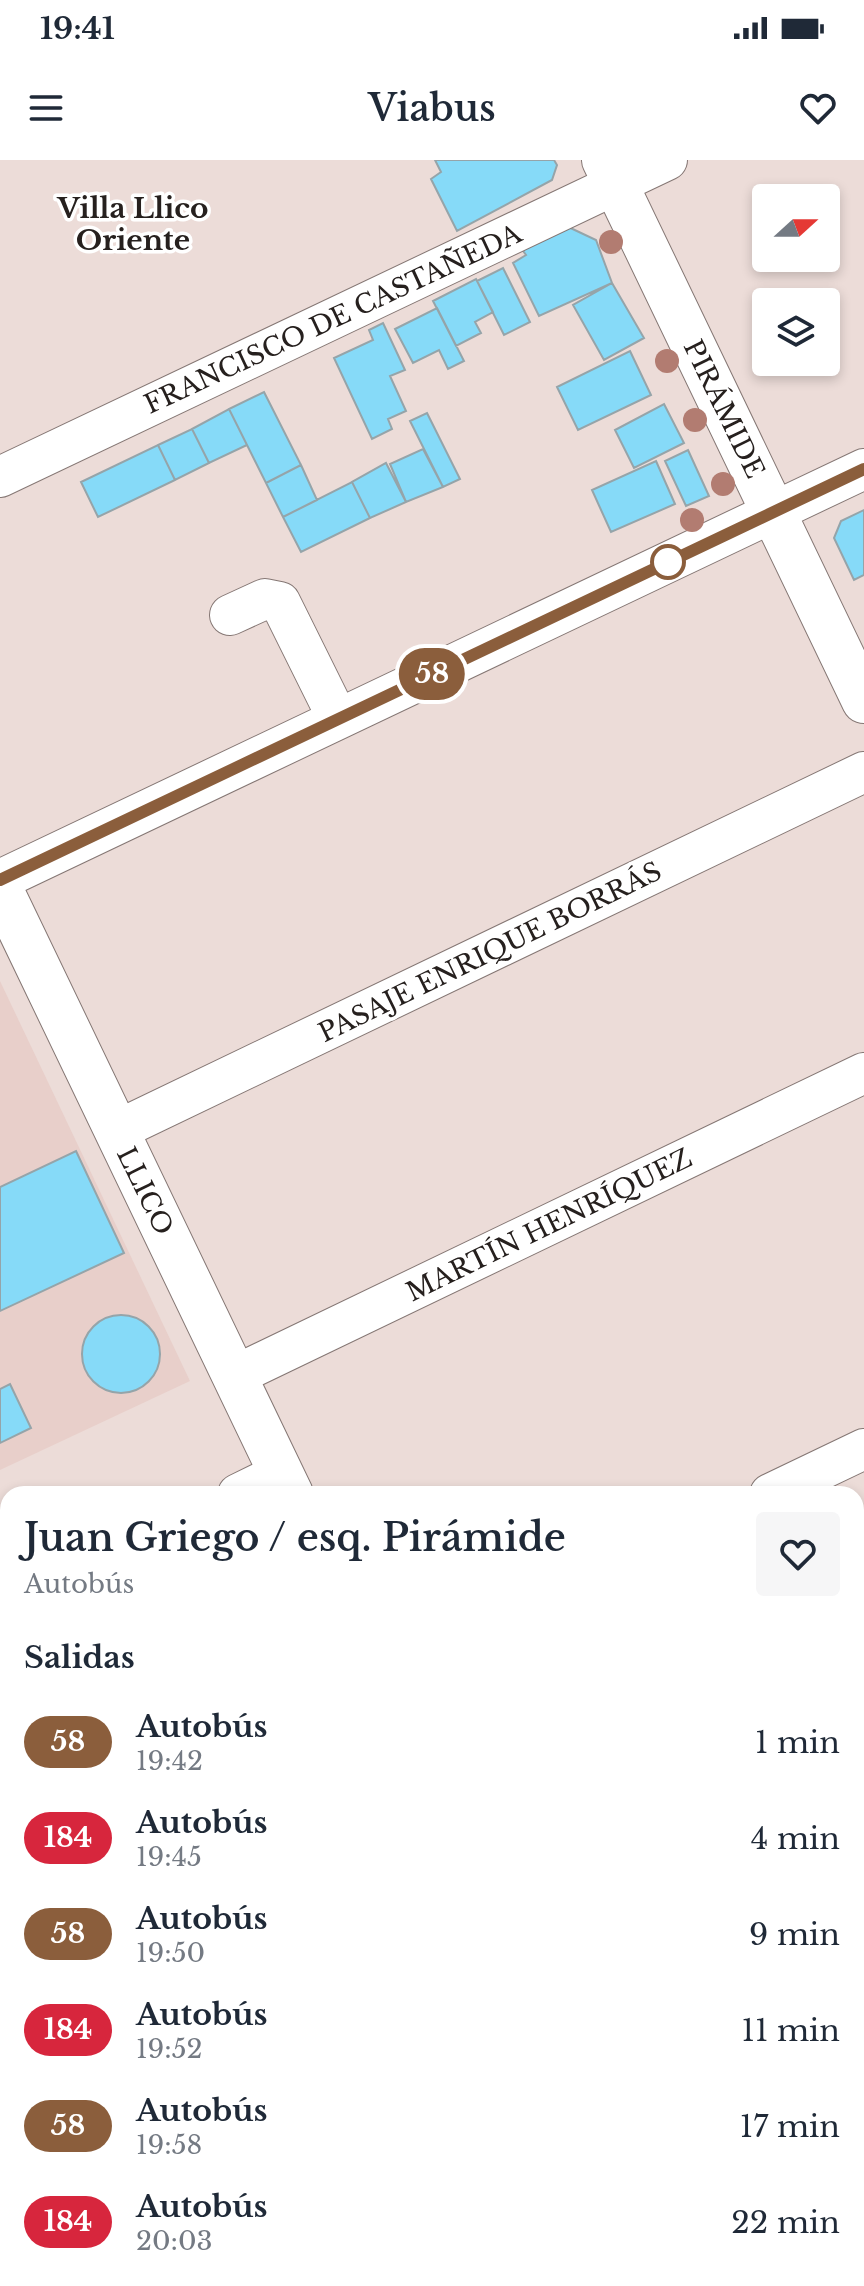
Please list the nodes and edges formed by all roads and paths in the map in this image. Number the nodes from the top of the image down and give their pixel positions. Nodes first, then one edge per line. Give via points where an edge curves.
1 (667, 160) edge
2 (610, 172) edge
3 (864, 469) edge
4 (0, 477) edge
5 (774, 511) junction
6 (230, 615) dead end
7 (864, 701) edge
8 (338, 719) junction
9 (864, 772) edge
10 (0, 880) edge
11 (0, 888) edge
12 (864, 1073) edge
13 (116, 1131) junction
14 (234, 1376) junction
15 (864, 1449) edge
16 (286, 1484) edge
17 (787, 1486) edge

1 - 2 street, FRANCISCO DE CASTAÑEDA
2 - 4 street, FRANCISCO DE CASTAÑEDA
2 - 5 street, PIRÁMIDE
3 - 5 street
5 - 7 street, PIRÁMIDE
5 - 8 street
6 - 8 street via 265,599 280,602
8 - 10 street
9 - 13 street, PASAJE ENRIQUE BORRÁS
11 - 13 street, LLICO
12 - 14 street, MARTÍN HENRÍQUEZ
13 - 14 street, LLICO
14 - 16 street, LLICO
15 - 17 street

